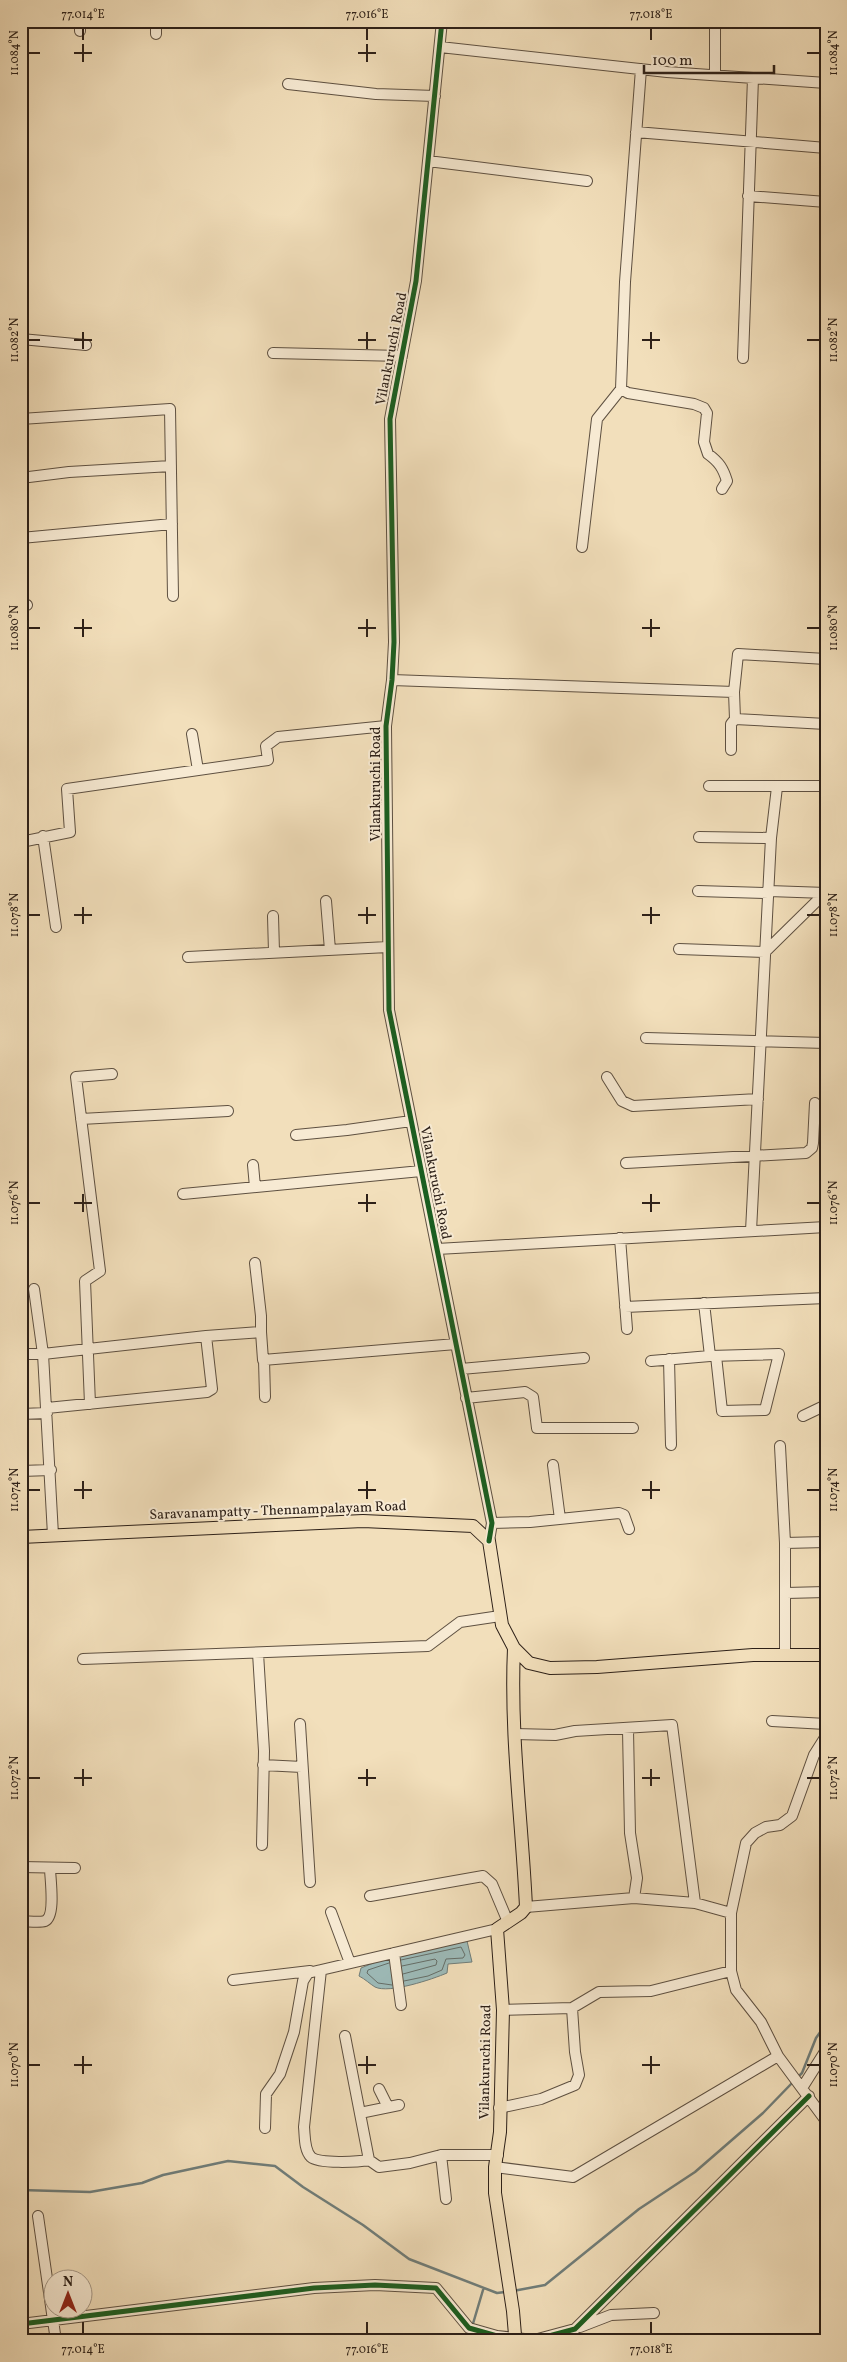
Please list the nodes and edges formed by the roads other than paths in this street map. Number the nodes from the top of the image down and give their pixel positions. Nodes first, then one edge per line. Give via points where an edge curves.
1 (156, 21) edge
2 (442, 21) edge
3 (715, 21) edge
4 (156, 34) dead end
5 (440, 47) junction
6 (641, 69) junction
7 (715, 75) junction
8 (753, 78) junction
9 (826, 83) edge
10 (288, 84) dead end
11 (435, 96) junction
12 (636, 132) junction
13 (750, 142) junction
14 (826, 148) edge
15 (428, 161) junction
16 (588, 181) dead end
17 (748, 196) junction
18 (826, 202) edge
19 (21, 339) edge
20 (86, 345) dead end
21 (274, 353) dead end
22 (402, 356) junction
23 (742, 358) dead end
24 (621, 390) junction
25 (21, 419) edge
26 (171, 466) junction
27 (21, 478) edge
28 (722, 489) dead end
29 (172, 524) junction
30 (21, 538) edge
31 (582, 548) dead end
32 (173, 596) dead end
33 (826, 659) edge
34 (392, 680) junction
35 (734, 692) junction
36 (735, 719) junction
37 (826, 724) edge
38 (386, 726) junction
39 (192, 734) dead end
40 (731, 750) dead end
41 (198, 770) junction
42 (709, 786) dead end
43 (826, 786) edge
44 (777, 787) junction
45 (43, 836) junction
46 (699, 837) dead end
47 (771, 838) junction
48 (21, 842) edge
49 (698, 891) dead end
50 (768, 892) junction
51 (825, 893) edge
52 (326, 901) dead end
53 (273, 916) dead end
54 (56, 928) dead end
55 (388, 947) junction
56 (679, 949) dead end
57 (330, 950) junction
58 (274, 952) junction
59 (765, 952) junction
60 (188, 956) dead end
61 (646, 1038) dead end
62 (761, 1040) junction
63 (826, 1043) edge
64 (112, 1074) dead end
65 (607, 1077) dead end
66 (758, 1099) junction
67 (815, 1103) dead end
68 (228, 1111) dead end
69 (81, 1119) junction
70 (411, 1120) junction
71 (296, 1135) dead end
72 (755, 1155) junction
73 (626, 1163) dead end
74 (253, 1164) dead end
75 (421, 1171) junction
76 (254, 1187) junction
77 (183, 1194) dead end
78 (826, 1227) edge
79 (752, 1231) junction
80 (620, 1238) junction
81 (437, 1249) junction
82 (255, 1263) dead end
83 (34, 1289) dead end
84 (826, 1298) edge
85 (704, 1303) junction
86 (625, 1307) junction
87 (627, 1328) dead end
88 (261, 1332) junction
89 (206, 1336) junction
90 (456, 1344) junction
91 (88, 1350) junction
92 (21, 1354) edge
93 (44, 1354) junction
94 (713, 1356) junction
95 (584, 1358) dead end
96 (668, 1359) junction
97 (264, 1360) junction
98 (651, 1361) dead end
99 (461, 1369) junction
100 (265, 1396) dead end
101 (466, 1398) junction
102 (90, 1404) junction
103 (826, 1404) edge
104 (47, 1411) junction
105 (21, 1414) edge
106 (803, 1416) dead end
107 (633, 1428) dead end
108 (671, 1444) dead end
109 (780, 1446) dead end
110 (553, 1465) dead end
111 (50, 1470) junction
112 (21, 1471) edge
113 (560, 1519) junction
114 (492, 1523) junction
115 (629, 1529) dead end
116 (53, 1535) junction
117 (21, 1537) edge
118 (489, 1541) junction
119 (826, 1542) edge
120 (785, 1543) junction
121 (826, 1592) edge
122 (786, 1593) junction
123 (500, 1616) junction
124 (514, 1648) junction
125 (258, 1653) junction
126 (785, 1655) junction
127 (826, 1655) edge
128 (83, 1659) dead end
129 (772, 1721) dead end
130 (300, 1724) dead end
131 (826, 1724) edge
132 (628, 1730) junction
133 (514, 1734) junction
134 (826, 1736) edge
135 (263, 1765) junction
136 (302, 1767) junction
137 (262, 1845) dead end
138 (21, 1867) edge
139 (50, 1868) junction
140 (75, 1868) dead end
141 (310, 1882) dead end
142 (370, 1896) dead end
143 (634, 1898) junction
144 (695, 1903) junction
145 (526, 1907) junction
146 (331, 1912) dead end
147 (731, 1913) junction
148 (21, 1921) edge
149 (508, 1922) junction
150 (497, 1929) junction
151 (394, 1953) junction
152 (350, 1963) junction
153 (321, 1970) junction
154 (731, 1971) junction
155 (233, 1980) dead end
156 (401, 2005) dead end
157 (572, 2008) junction
158 (504, 2010) junction
159 (345, 2036) dead end
160 (826, 2050) edge
161 (778, 2056) junction
162 (802, 2087) junction
163 (379, 2089) dead end
164 (809, 2096) junction
165 (398, 2105) dead end
166 (388, 2107) junction
167 (499, 2108) junction
168 (360, 2113) junction
169 (826, 2121) edge
170 (265, 2128) dead end
171 (441, 2155) junction
172 (369, 2160) junction
173 (497, 2161) junction
174 (446, 2199) dead end
175 (38, 2216) dead end
176 (654, 2313) dead end
177 (53, 2321) junction
178 (21, 2324) edge
179 (575, 2329) junction
180 (513, 2340) edge
181 (56, 2341) edge

1 - 4 street
2 - 5 street, Vilankuruchi Road
3 - 7 street
5 - 6 street
5 - 11 street, Vilankuruchi Road
6 - 7 street
6 - 12 street
7 - 8 street
8 - 9 street
8 - 13 street
10 - 11 street via 376,94
11 - 15 street, Vilankuruchi Road
12 - 13 street
12 - 24 street
13 - 14 street
13 - 17 street
15 - 16 street
15 - 22 street, Vilankuruchi Road via 416,281
17 - 18 street
17 - 23 street
19 - 20 street
21 - 22 street
22 - 34 street, Vilankuruchi Road via 390,418
24 - 28 street via 704,408 707,413 704,442 708,454 719,462 724,472 727,481
24 - 31 street via 597,419
25 - 26 street via 170,409
26 - 27 street
26 - 29 street
29 - 30 street
29 - 32 street
33 - 35 street via 738,654
34 - 35 street
34 - 38 street, Vilankuruchi Road
35 - 36 street
36 - 37 street
36 - 40 street
38 - 41 street via 278,737 266,746 268,760
38 - 55 street, Vilankuruchi Road
39 - 41 street
41 - 45 street via 67,789 70,832
42 - 44 street
43 - 44 street
44 - 47 street
45 - 48 street
45 - 54 street
46 - 47 street
47 - 50 street
49 - 50 street
50 - 51 street
50 - 59 street
51 - 59 street
52 - 57 street
53 - 58 street
55 - 57 street
55 - 70 street, Vilankuruchi Road via 389,1010
56 - 59 street
57 - 58 street
58 - 60 street
59 - 62 street
61 - 62 street
62 - 63 street
62 - 66 street
64 - 69 street via 76,1077
65 - 66 street via 622,1101 633,1106
66 - 72 street
67 - 72 street via 813,1143 809,1151
68 - 69 street
69 - 91 street via 100,1272 85,1281
70 - 71 street
70 - 75 street, Vilankuruchi Road
72 - 73 street
72 - 79 street
74 - 76 street
75 - 76 street
75 - 81 street, Vilankuruchi Road
76 - 77 street
78 - 79 street
79 - 80 street
80 - 81 street
80 - 86 street
81 - 90 street, Vilankuruchi Road
82 - 88 street
83 - 93 street
84 - 85 street
85 - 86 street
85 - 94 street
86 - 87 street
88 - 89 street
88 - 97 street
89 - 91 street
89 - 102 street via 212,1389 207,1392
90 - 97 street
90 - 99 street, Vilankuruchi Road
91 - 93 street
91 - 102 street
92 - 93 street
93 - 104 street
94 - 94 street via 779,1354 765,1410 722,1411
94 - 96 street
95 - 99 street
96 - 98 street
96 - 108 street
97 - 100 street
99 - 101 street, Vilankuruchi Road
101 - 107 street via 530,1393 536,1428
101 - 114 street, Vilankuruchi Road
102 - 104 street
103 - 106 street
104 - 105 street
104 - 111 street
109 - 120 street
110 - 113 street
111 - 112 street
111 - 116 street
113 - 114 street
113 - 115 street via 619,1513 624,1515
114 - 118 street, Vilankuruchi Road
116 - 117 main road, Saravanampatty - Thennampalayam Road
116 - 118 main road, Saravanampatty - Thennampalayam Road via 363,1521 474,1526
118 - 123 main road
119 - 120 street
120 - 122 street
121 - 122 street
122 - 126 street
123 - 124 main road
123 - 125 street via 460,1622 428,1646
124 - 126 main road via 529,1663 550,1668 597,1668
124 - 133 main road
125 - 128 street
125 - 135 street
126 - 127 main road
129 - 131 street
130 - 136 street
132 - 133 street
132 - 143 street via 630,1833 637,1878
132 - 144 street via 672,1725
133 - 145 main road
134 - 147 street via 814,1755 792,1816 780,1825 766,1827 746,1842
135 - 136 street
135 - 137 street
136 - 141 street
138 - 139 street
139 - 140 street
139 - 148 street via 52,1911 44,1921
142 - 149 street via 483,1876 492,1884
143 - 144 street
143 - 145 street
144 - 147 street
145 - 149 main road
146 - 152 street
147 - 154 street
149 - 150 main road
150 - 151 street
150 - 158 main road, Vilankuruchi Road
151 - 152 street
151 - 156 street
152 - 153 street
153 - 155 street
153 - 170 street via 308,1973 302,1981 294,2032 280,2074 266,2094
153 - 172 street via 304,2127 307,2151 312,2158 320,2160
154 - 157 street via 651,1992 599,1992
154 - 161 street via 736,1990 761,2022
157 - 158 street
157 - 167 street via 579,2075 575,2085 541,2098
158 - 167 main road, Vilankuruchi Road
159 - 168 street
160 - 162 street
161 - 162 street
161 - 173 street via 573,2177
162 - 164 street
163 - 166 street
164 - 169 street
164 - 179 street
165 - 166 street
166 - 168 street
167 - 173 main road, Vilankuruchi Road
168 - 172 street
171 - 172 street via 379,2167
171 - 173 street
171 - 174 street
173 - 180 main road, Vilankuruchi Road via 495,2193 513,2310
175 - 177 street
176 - 179 street via 611,2315
177 - 178 street
177 - 180 street via 288,2290 405,2285 436,2288 469,2328
177 - 181 street
179 - 180 street via 534,2340

